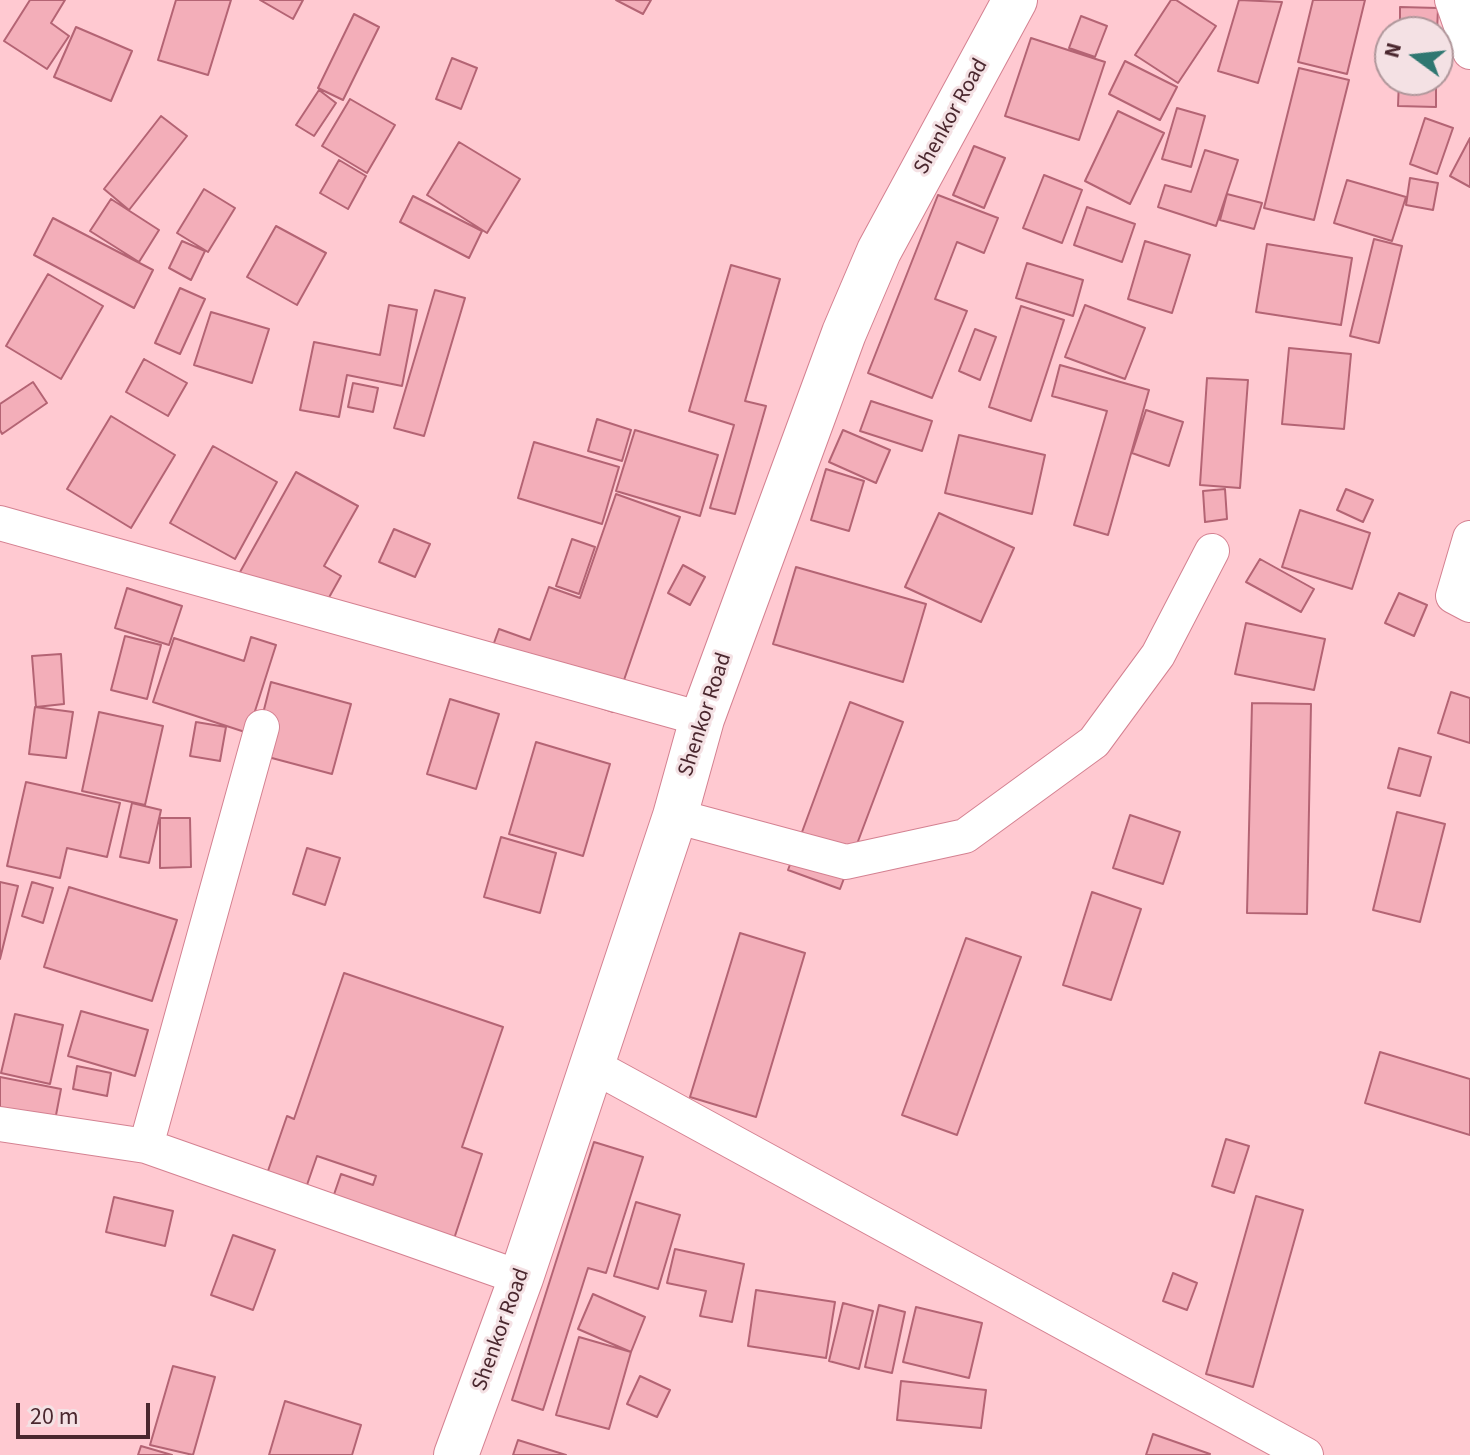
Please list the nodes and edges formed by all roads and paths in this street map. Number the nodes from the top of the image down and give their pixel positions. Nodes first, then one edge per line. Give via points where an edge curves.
1 (1015, 0) edge
2 (1452, 0) edge
3 (1470, 52) edge
4 (0, 523) edge
5 (1470, 538) edge
6 (1212, 551) dead end
7 (1470, 605) edge
8 (702, 719) junction
9 (262, 727) dead end
10 (675, 816) junction
11 (590, 1064) junction
12 (0, 1124) edge
13 (146, 1146) junction
14 (521, 1278) junction
15 (456, 1455) edge
16 (1306, 1455) edge

1 - 8 main road, Shenkor Road via 879,251
2 - 3 street
4 - 8 street
5 - 7 street via 1453,596
6 - 10 street via 1158,655 1094,742 965,836 846,862
8 - 10 main road, Shenkor Road
9 - 13 street
10 - 11 main road, Shenkor Road
11 - 14 main road, Shenkor Road
11 - 16 street
12 - 13 street
13 - 14 street
14 - 15 main road, Shenkor Road

